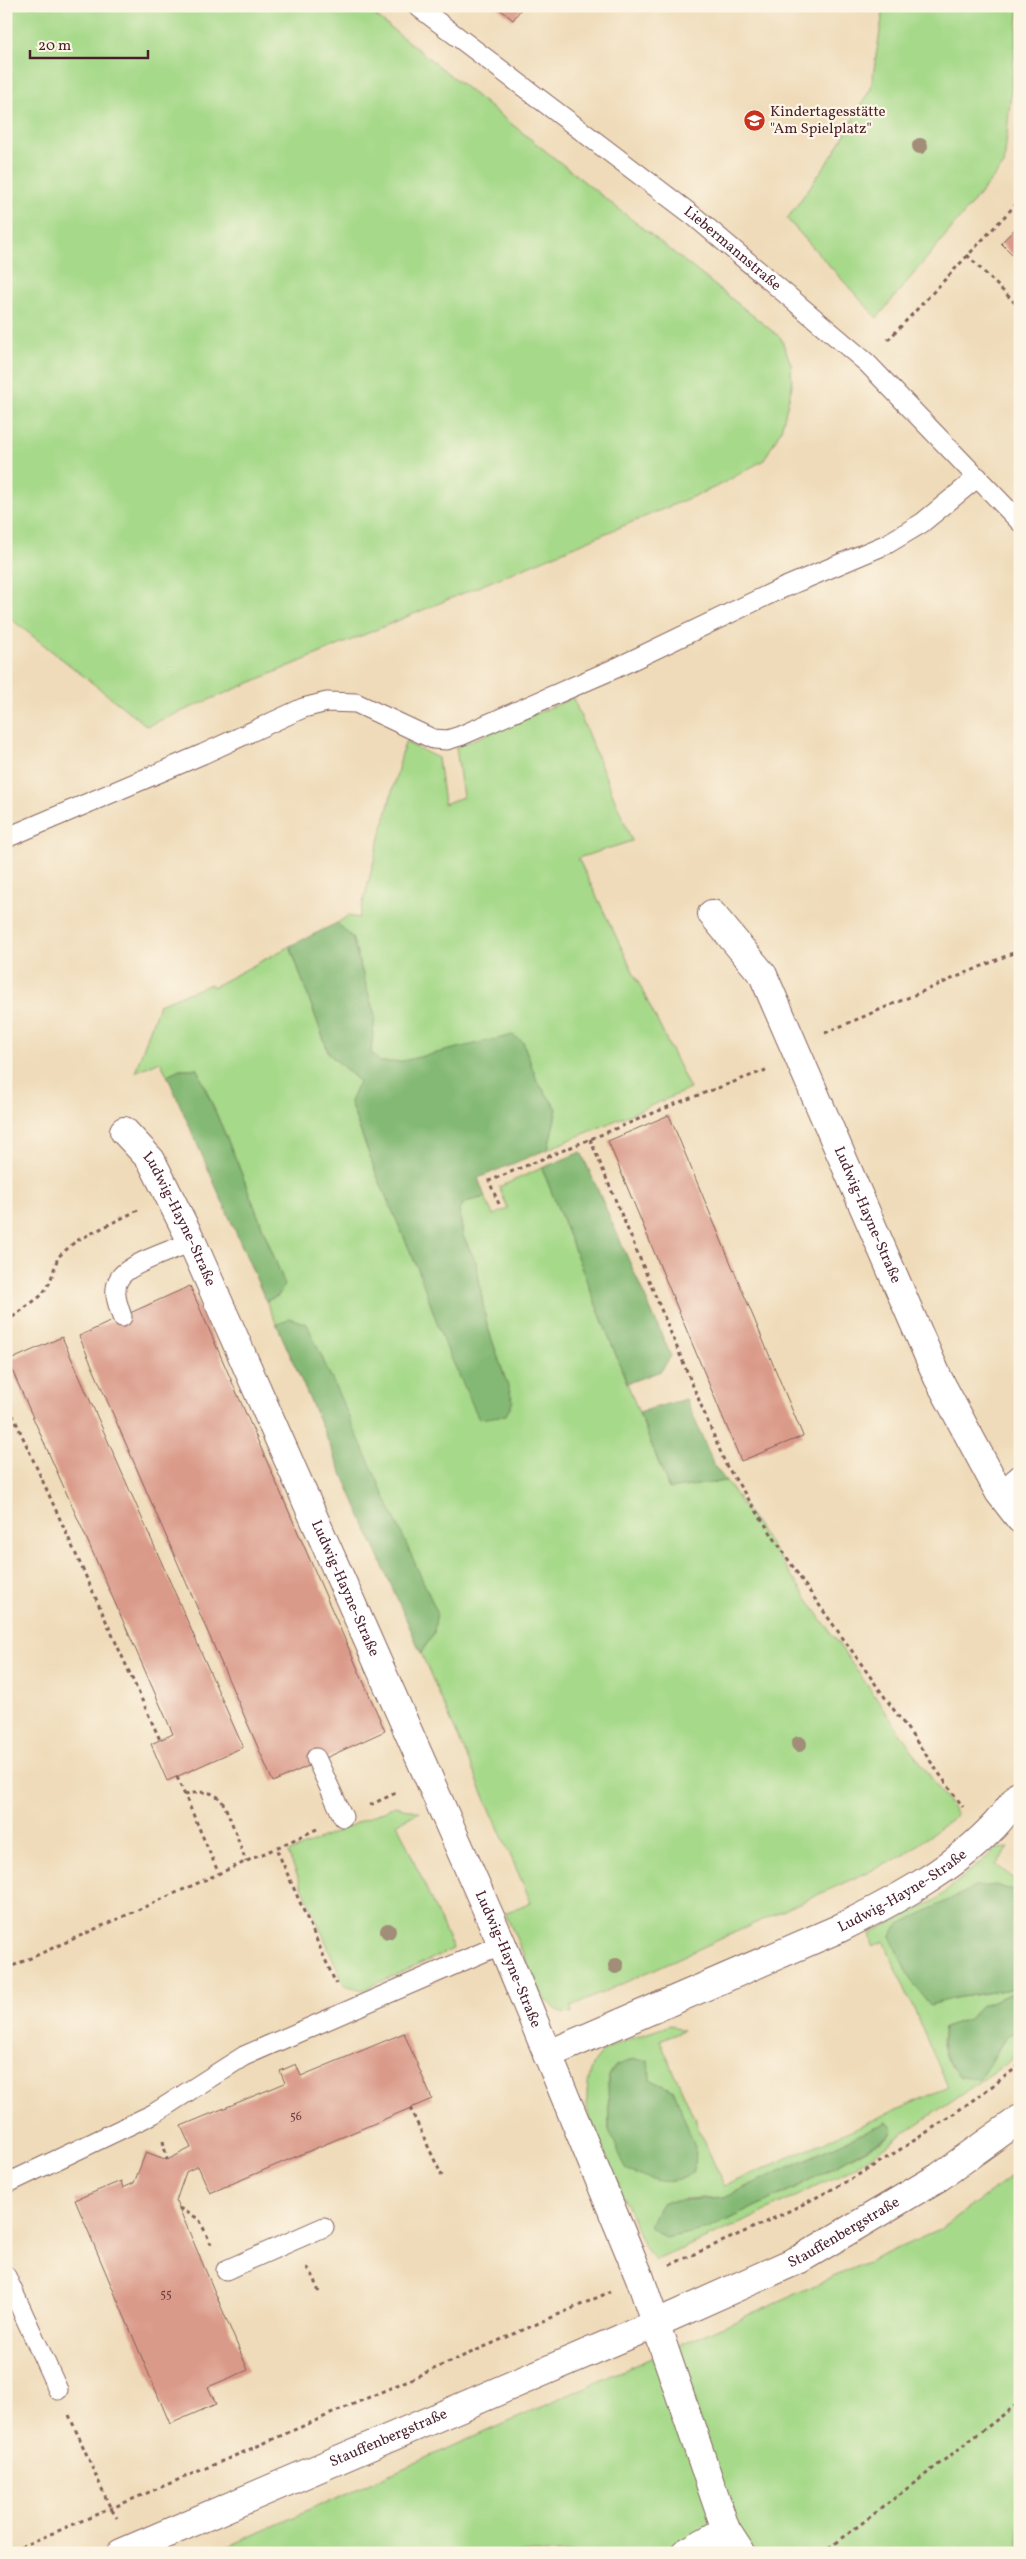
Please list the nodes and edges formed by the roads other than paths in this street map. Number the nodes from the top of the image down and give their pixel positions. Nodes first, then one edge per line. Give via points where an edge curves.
1 (417, 6) edge
2 (978, 478) junction
3 (1020, 522) edge
4 (6, 838) edge
5 (712, 914) dead end
6 (124, 1131) dead end
7 (192, 1242) junction
8 (122, 1317) dead end
9 (1020, 1474) edge
10 (999, 1492) junction
11 (1020, 1519) edge
12 (316, 1758) dead end
13 (1020, 1794) edge
14 (343, 1817) road end
15 (502, 1944) junction
16 (547, 2055) junction
17 (1020, 2119) edge
18 (6, 2184) edge
19 (324, 2227) dead end
20 (233, 2267) road end
21 (6, 2276) edge
22 (657, 2323) junction
23 (58, 2390) road end
24 (726, 2530) junction
25 (128, 2550) edge
26 (685, 2553) edge
27 (741, 2553) edge

1 - 2 lane, Liebermannstraße via 695,217 867,363
2 - 3 lane, Liebermannstraße
2 - 4 lane via 922,523 887,544 460,736 447,740 433,738 356,703 327,702 303,708
5 - 10 street, Ludwig-Hayne-Straße via 763,976 934,1370
6 - 7 street, Ludwig-Hayne-Straße via 151,1160
7 - 8 lane via 136,1266 119,1278 115,1293
7 - 15 street, Ludwig-Hayne-Straße
9 - 10 lane
10 - 11 street, Ludwig-Hayne-Straße
12 - 14 lane
13 - 16 street, Ludwig-Hayne-Straße via 984,1836 939,1873 879,1909
15 - 16 street, Ludwig-Hayne-Straße
15 - 18 lane via 244,2056 153,2114
16 - 22 street, Ludwig-Hayne-Straße
17 - 22 street, Stauffenbergstraße via 939,2177 800,2259
19 - 20 lane
21 - 23 lane
22 - 24 street
22 - 25 street, Stauffenbergstraße
24 - 26 street
24 - 27 street

